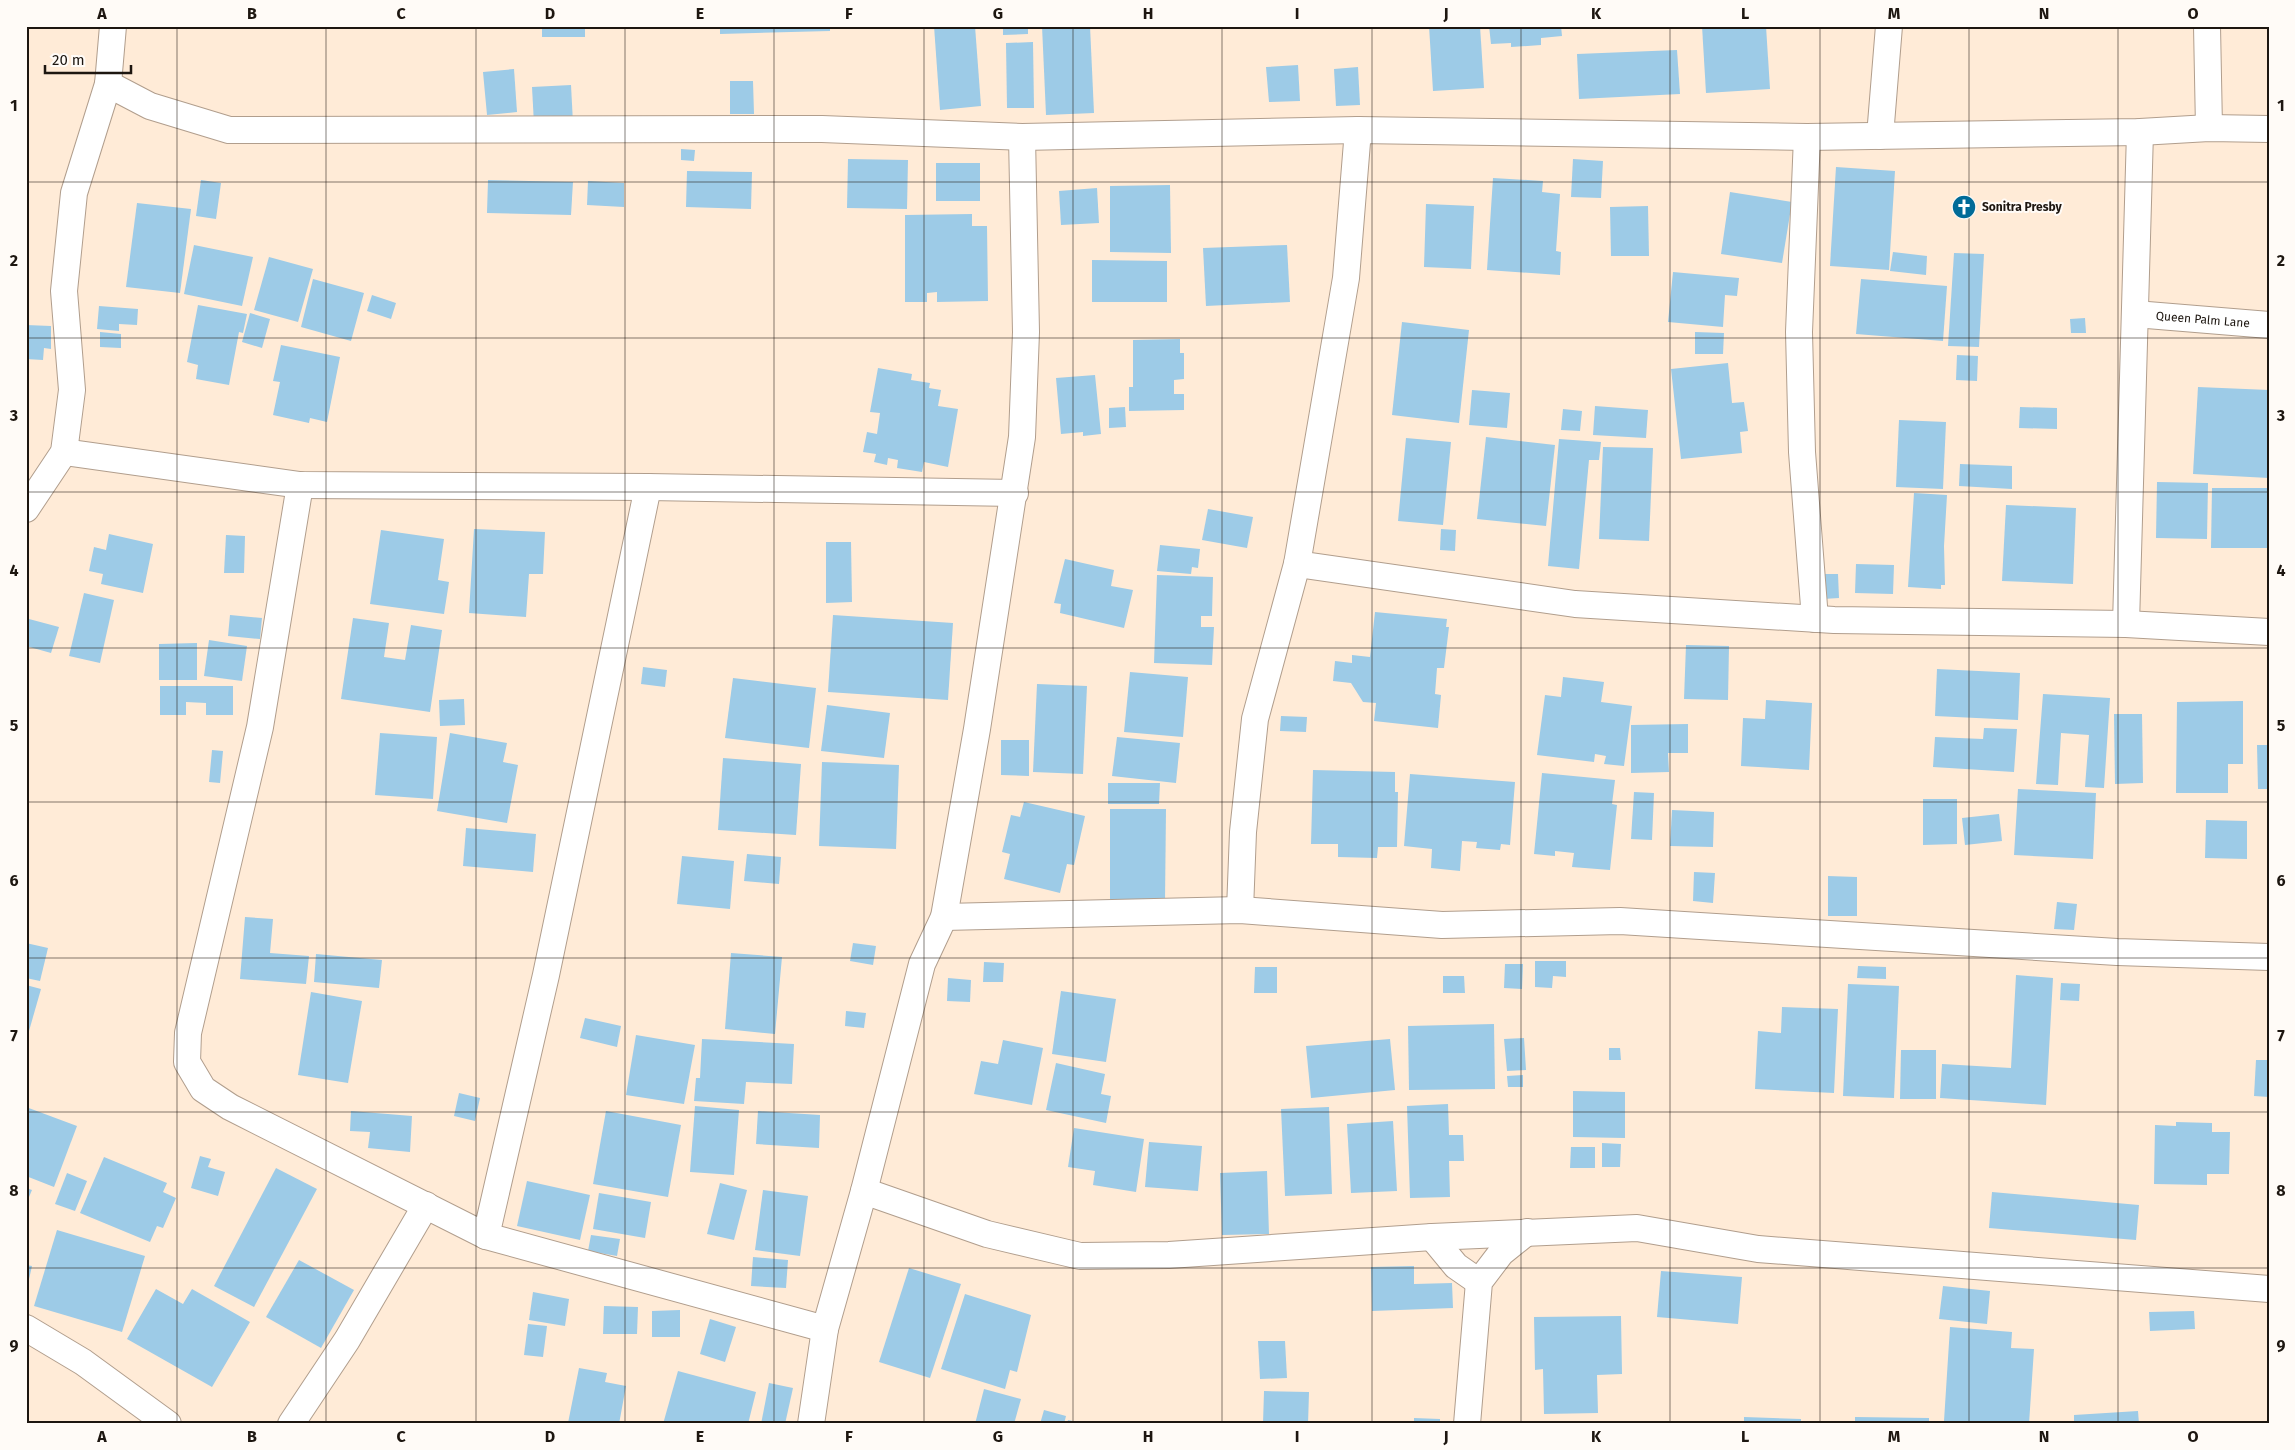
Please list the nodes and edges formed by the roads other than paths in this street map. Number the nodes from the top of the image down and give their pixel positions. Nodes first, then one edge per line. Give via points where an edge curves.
1 (113, 26) edge
2 (1888, 26) edge
3 (2207, 26) edge
4 (108, 84) junction
5 (2208, 128) junction
6 (1358, 130) junction
7 (2269, 130) edge
8 (2140, 132) junction
9 (1880, 136) junction
10 (1022, 137) junction
11 (1807, 137) junction
12 (2135, 314) junction
13 (2269, 325) edge
14 (64, 452) junction
15 (300, 485) junction
16 (648, 487) junction
17 (1015, 494) junction
18 (26, 509) edge
19 (1297, 564) junction
20 (1815, 619) junction
21 (2126, 624) junction
22 (2269, 632) edge
23 (1240, 910) junction
24 (944, 917) junction
25 (2269, 957) edge
26 (864, 1191) junction
27 (426, 1205) junction
28 (1527, 1232) junction
29 (486, 1236) junction
30 (1432, 1237) junction
31 (1479, 1282) junction
32 (2269, 1289) edge
33 (26, 1328) edge
34 (825, 1329) junction
35 (168, 1424) edge
36 (291, 1424) edge
37 (811, 1424) edge
38 (1467, 1424) edge

1 - 4 street
2 - 9 street
3 - 5 street
4 - 10 street via 150,106 229,130 822,129
4 - 14 street via 74,192 64,291 72,390
5 - 7 street
5 - 8 street
6 - 10 street
6 - 11 street
6 - 19 street via 1346,278
8 - 9 street
8 - 12 street
9 - 11 street
10 - 17 street via 1026,332 1022,436
11 - 20 street via 1799,342 1802,452
12 - 13 street, Queen Palm Lane
12 - 21 street
14 - 15 street
14 - 18 street
15 - 16 street
15 - 27 street via 260,727 188,1033 187,1062 203,1089 230,1108
16 - 17 street
16 - 29 street via 546,974
17 - 24 street
19 - 20 street via 1575,604
19 - 23 street via 1255,720 1243,832
20 - 21 street
21 - 22 street
23 - 24 street
23 - 25 street via 1442,925 1620,921 2117,952
24 - 26 street via 922,964
26 - 30 street via 986,1234 1080,1256 1169,1255
26 - 34 street
27 - 29 street
27 - 36 street via 347,1340
28 - 30 street
28 - 31 street via 1501,1253
28 - 32 street via 1637,1228 1758,1249
29 - 34 street
30 - 31 street via 1456,1266
31 - 38 street
33 - 35 street via 83,1362
34 - 37 street

